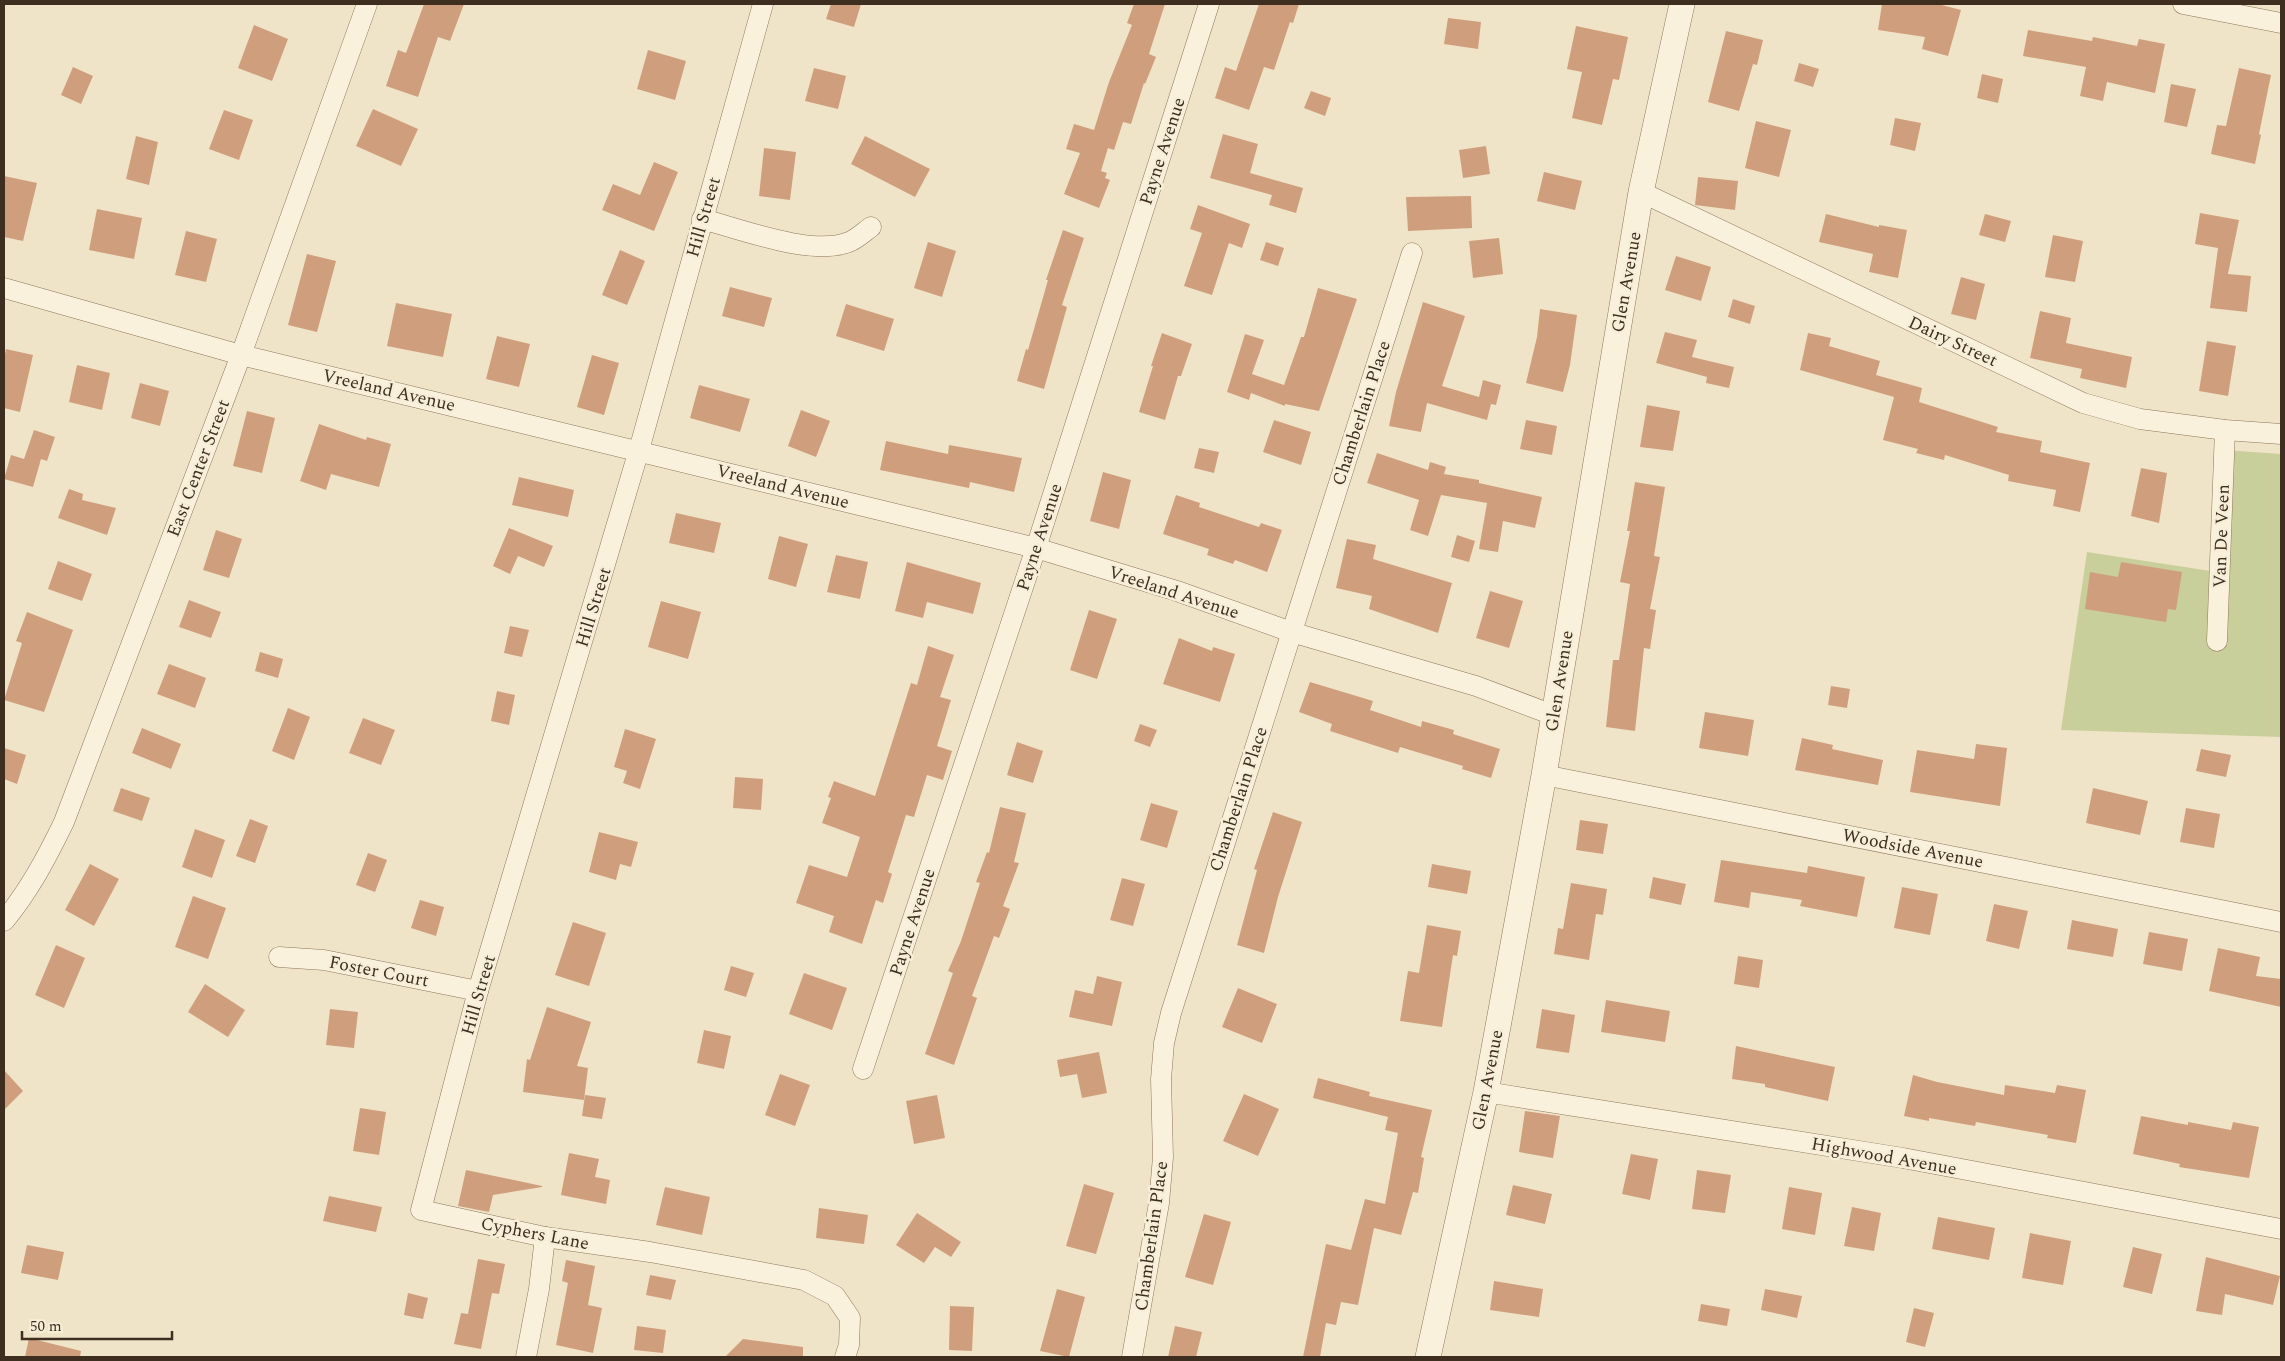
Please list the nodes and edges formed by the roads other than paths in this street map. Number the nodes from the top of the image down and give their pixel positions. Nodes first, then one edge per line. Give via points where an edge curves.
1 (367, 4) edge
2 (764, 4) edge
3 (1209, 4) edge
4 (1682, 4) edge
5 (2183, 4) edge
6 (2281, 23) edge
7 (1641, 192) junction
8 (702, 219) junction
9 (871, 227) dead end
10 (1412, 253) dead end
11 (4, 288) edge
12 (241, 355) junction
13 (2225, 430) junction
14 (2281, 434) edge
15 (639, 450) junction
16 (1036, 548) junction
17 (1291, 632) junction
18 (2217, 641) dead end
19 (1553, 715) junction
20 (1544, 775) junction
21 (4, 921) edge
22 (2281, 922) edge
23 (279, 957) dead end
24 (478, 991) junction
25 (863, 1069) dead end
26 (1486, 1092) junction
27 (421, 1210) joint
28 (2281, 1229) edge
29 (545, 1236) junction
30 (526, 1357) edge
31 (845, 1357) edge
32 (1132, 1357) edge
33 (1428, 1357) edge

1 - 12 street, East Center Street
2 - 8 street, Hill Street
3 - 16 street, Payne Avenue
4 - 7 street, Glen Avenue
5 - 6 street
7 - 13 street, Dairy Street via 2083,402 2140,419
7 - 19 street, Glen Avenue
8 - 9 street via 799,245 829,247 850,242
8 - 15 street, Hill Street
10 - 17 street, Chamberlain Place
11 - 12 street, Vreeland Avenue
12 - 15 street, Vreeland Avenue
12 - 21 street, East Center Street via 64,822 43,866
13 - 14 street, Dairy Street
13 - 18 street, Van De Veen
15 - 16 street, Vreeland Avenue
15 - 24 street, Hill Street
16 - 17 street, Vreeland Avenue via 1177,591
16 - 25 street, Payne Avenue
17 - 19 street, Vreeland Avenue via 1476,686
17 - 32 street, Chamberlain Place via 1171,1012 1160,1079 1163,1157 1159,1203
19 - 20 street, Glen Avenue
20 - 22 street, Woodside Avenue
20 - 26 street, Glen Avenue
23 - 24 street, Foster Court via 324,960
24 - 27 street, Hill Street
26 - 28 street, Highwood Avenue via 1903,1158
26 - 33 street, Glen Avenue
27 - 29 street, Cyphers Lane
29 - 30 street
29 - 31 street, Cyphers Lane via 804,1280 835,1296 850,1318

